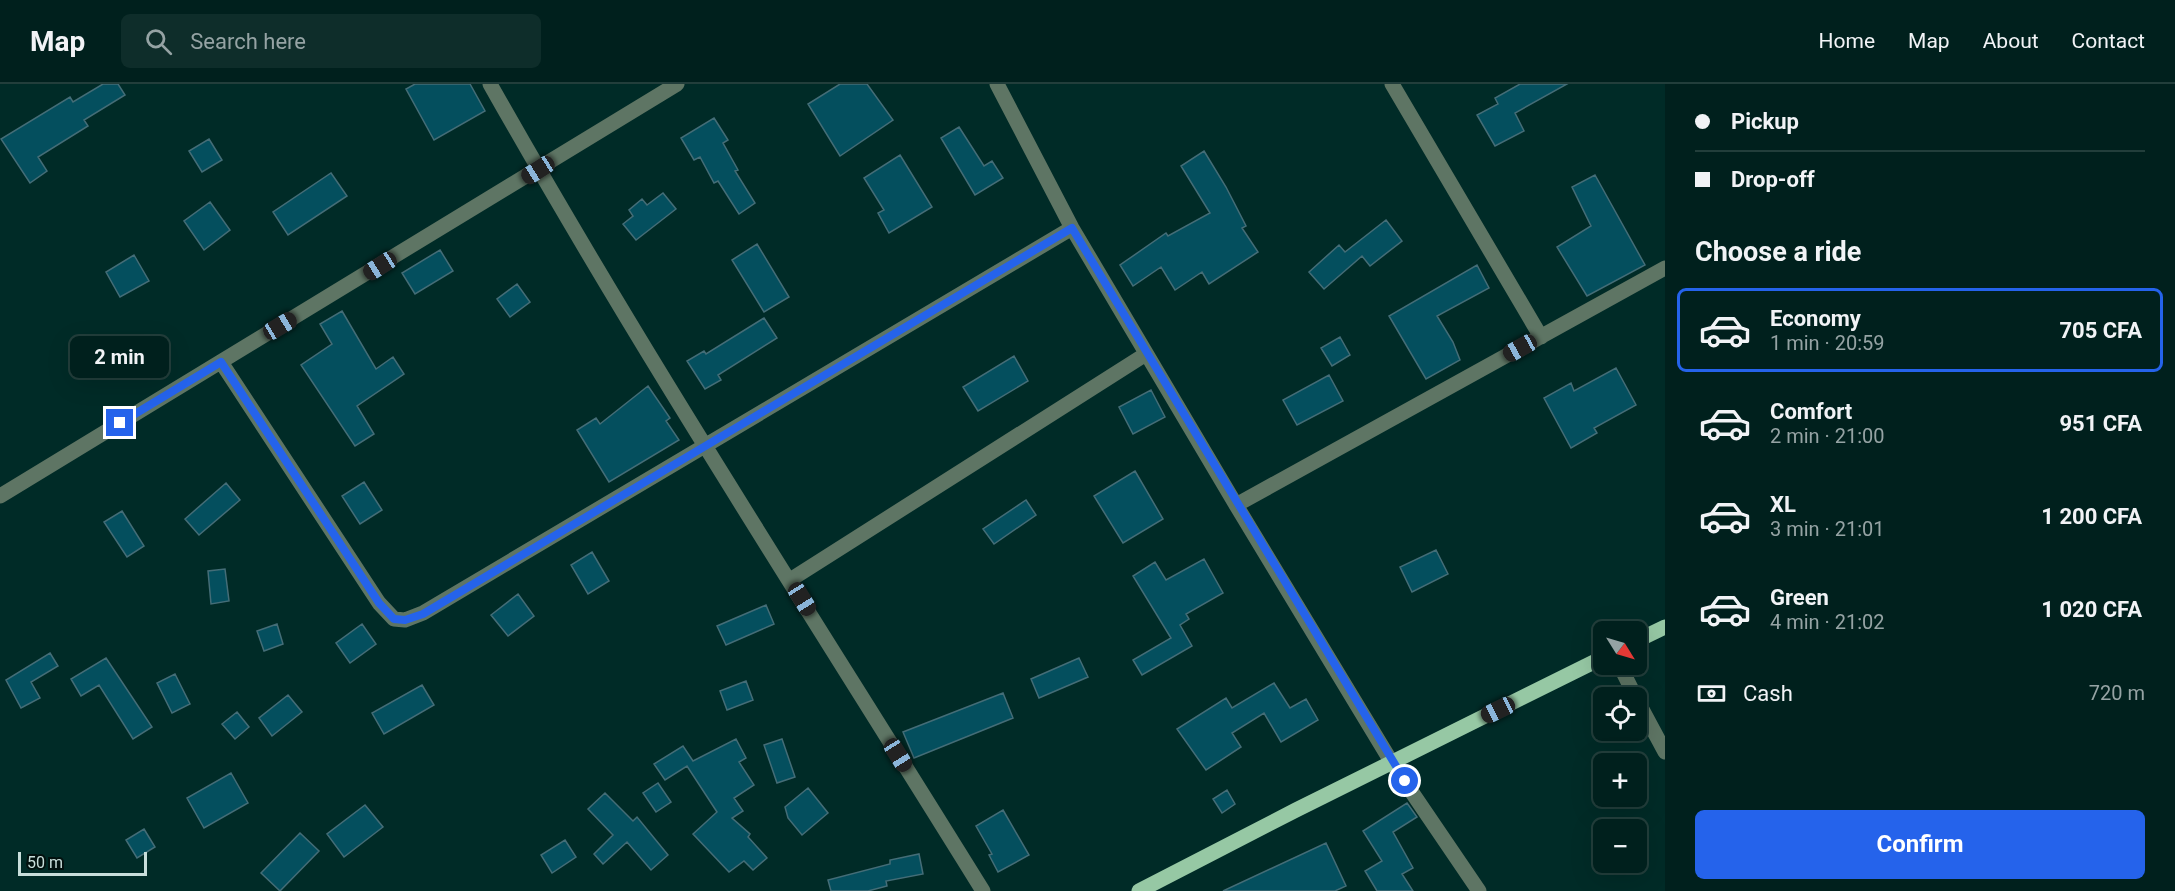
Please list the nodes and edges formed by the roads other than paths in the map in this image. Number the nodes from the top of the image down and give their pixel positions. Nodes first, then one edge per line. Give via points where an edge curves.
1 (490, 84) edge
2 (676, 84) edge
3 (997, 84) edge
4 (1392, 84) edge
5 (538, 170) junction
6 (1072, 228) junction
7 (1665, 268) edge
8 (1541, 337) junction
9 (1146, 354) junction
10 (221, 362) junction
11 (704, 446) junction
12 (0, 496) edge
13 (1236, 505) junction
14 (790, 580) junction
15 (1665, 627) edge
16 (1647, 636) edge
17 (1593, 662) edge
18 (1647, 718) edge
19 (1665, 752) edge
20 (1392, 763) junction
21 (982, 891) edge
22 (1139, 891) edge
23 (1479, 891) edge

1 - 5 street
2 - 5 street
3 - 6 street
4 - 8 street
5 - 10 street
5 - 11 street
6 - 9 street
6 - 11 street
7 - 8 street
8 - 13 street
9 - 13 street
9 - 14 street
10 - 11 street via 379,603 394,619 423,614
10 - 12 street
11 - 14 street
13 - 20 street
14 - 21 street
15 - 16 main road
17 - 20 main road
18 - 19 street
20 - 22 main road
20 - 23 street

